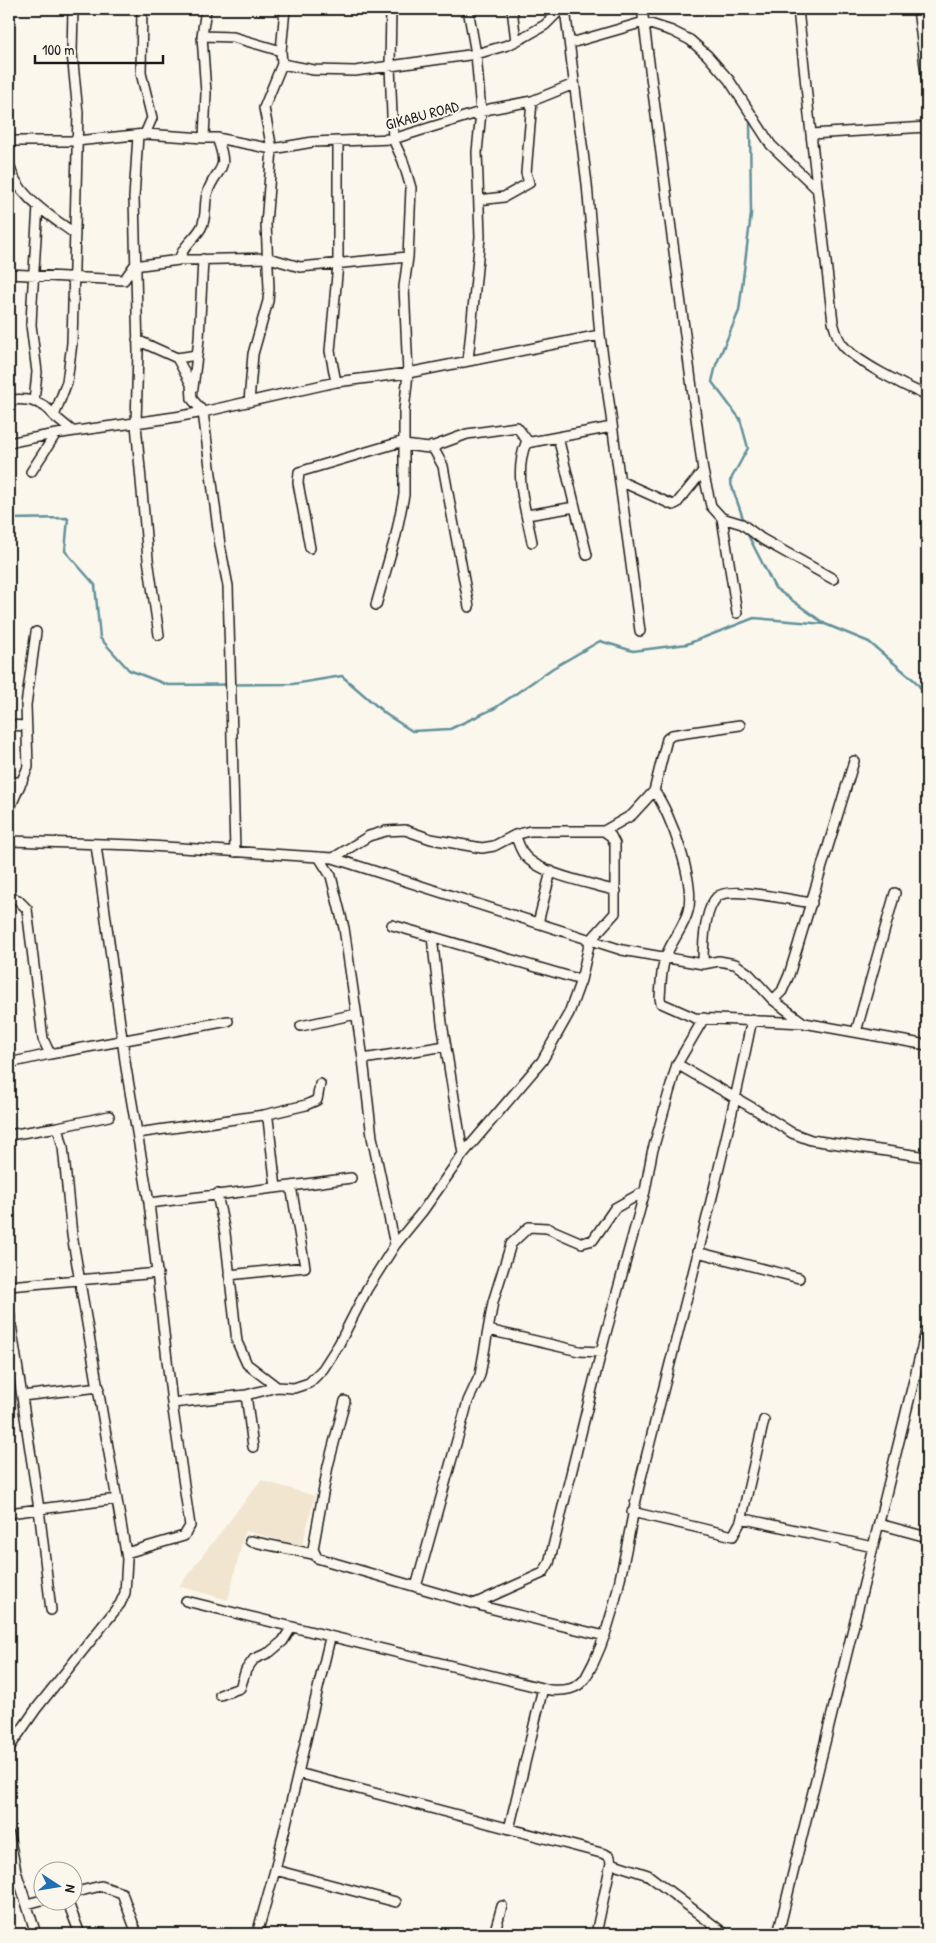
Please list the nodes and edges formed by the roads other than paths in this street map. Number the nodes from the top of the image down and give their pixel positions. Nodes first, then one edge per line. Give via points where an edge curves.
1 (73, 9) edge
2 (142, 9) edge
3 (206, 9) edge
4 (284, 9) edge
5 (391, 9) edge
6 (468, 9) edge
7 (512, 9) edge
8 (560, 9) edge
9 (565, 9) edge
10 (642, 9) edge
11 (798, 9) edge
12 (918, 9) edge
13 (644, 22) junction
14 (202, 36) junction
15 (516, 41) junction
16 (570, 43) junction
17 (281, 51) junction
18 (476, 54) junction
19 (282, 64) junction
20 (390, 66) junction
21 (927, 82) edge
22 (574, 84) junction
23 (532, 100) junction
24 (481, 112) junction
25 (927, 127) edge
26 (142, 134) junction
27 (811, 134) junction
28 (204, 138) junction
29 (217, 138) junction
30 (393, 139) junction
31 (9, 141) edge
32 (76, 141) junction
33 (338, 142) junction
34 (272, 149) junction
35 (9, 164) edge
36 (817, 189) junction
37 (479, 200) junction
38 (38, 206) junction
39 (75, 234) junction
40 (408, 257) junction
41 (269, 258) junction
42 (203, 259) junction
43 (179, 260) junction
44 (338, 264) junction
45 (134, 266) junction
46 (34, 272) junction
47 (9, 274) edge
48 (75, 279) junction
49 (600, 335) junction
50 (137, 340) junction
51 (198, 354) junction
52 (178, 358) junction
53 (468, 361) junction
54 (408, 372) junction
55 (336, 382) junction
56 (927, 396) edge
57 (192, 399) junction
58 (9, 400) edge
59 (34, 402) junction
60 (249, 402) junction
61 (203, 412) junction
62 (54, 416) junction
63 (136, 424) junction
64 (612, 427) junction
65 (71, 430) junction
66 (55, 435) junction
67 (558, 437) junction
68 (529, 442) junction
69 (9, 443) edge
70 (404, 443) junction
71 (432, 446) junction
72 (703, 471) junction
73 (32, 472) dead end
74 (620, 481) junction
75 (575, 508) junction
76 (527, 515) junction
77 (722, 518) junction
78 (532, 542) dead end
79 (310, 548) dead end
80 (587, 555) dead end
81 (833, 579) dead end
82 (376, 605) dead end
83 (469, 607) dead end
84 (737, 613) dead end
85 (640, 631) dead end
86 (36, 632) dead end
87 (159, 635) dead end
88 (9, 725) edge
89 (740, 725) dead end
90 (26, 726) junction
91 (854, 761) dead end
92 (9, 782) edge
93 (22, 782) junction
94 (654, 791) junction
95 (9, 810) edge
96 (604, 831) junction
97 (515, 835) junction
98 (9, 842) edge
99 (96, 844) junction
100 (235, 852) junction
101 (318, 857) junction
102 (333, 858) junction
103 (551, 871) junction
104 (616, 890) junction
105 (895, 893) dead end
106 (9, 897) edge
107 (812, 903) junction
108 (538, 923) junction
109 (392, 925) dead end
110 (432, 937) junction
111 (590, 941) junction
112 (665, 957) junction
113 (703, 964) junction
114 (581, 980) junction
115 (773, 1000) junction
116 (356, 1014) junction
117 (704, 1018) junction
118 (752, 1019) junction
119 (228, 1021) dead end
120 (804, 1023) junction
121 (301, 1026) dead end
122 (856, 1032) junction
123 (123, 1042) junction
124 (927, 1045) edge
125 (446, 1046) junction
126 (50, 1054) junction
127 (363, 1059) junction
128 (9, 1063) edge
129 (677, 1064) junction
130 (320, 1084) dead end
131 (736, 1098) junction
132 (264, 1115) junction
133 (109, 1116) dead end
134 (58, 1127) junction
135 (137, 1133) junction
136 (9, 1135) edge
137 (463, 1154) junction
138 (927, 1157) edge
139 (351, 1178) dead end
140 (291, 1186) junction
141 (276, 1188) junction
142 (645, 1191) junction
143 (217, 1194) junction
144 (149, 1203) junction
145 (395, 1245) junction
146 (698, 1252) junction
147 (158, 1273) junction
148 (229, 1275) junction
149 (799, 1278) dead end
150 (80, 1279) junction
151 (9, 1286) edge
152 (9, 1311) edge
153 (927, 1327) edge
154 (488, 1330) junction
155 (601, 1352) junction
156 (99, 1387) junction
157 (277, 1387) junction
158 (246, 1395) junction
159 (22, 1396) junction
160 (345, 1401) dead end
161 (172, 1403) junction
162 (764, 1420) dead end
163 (253, 1447) dead end
164 (117, 1498) junction
165 (39, 1508) junction
166 (632, 1512) junction
167 (9, 1513) edge
168 (740, 1521) junction
169 (879, 1524) junction
170 (927, 1537) edge
171 (250, 1541) dead end
172 (873, 1547) junction
173 (126, 1552) junction
174 (313, 1554) junction
175 (416, 1587) junction
176 (186, 1601) dead end
177 (474, 1604) junction
178 (51, 1610) dead end
179 (292, 1628) junction
180 (605, 1636) junction
181 (330, 1638) junction
182 (543, 1688) junction
183 (220, 1696) dead end
184 (9, 1748) edge
185 (298, 1774) junction
186 (510, 1829) junction
187 (9, 1835) edge
188 (611, 1864) junction
189 (275, 1870) junction
190 (16, 1871) junction
191 (9, 1881) edge
192 (82, 1891) edge
193 (396, 1902) dead end
194 (32, 1903) edge
195 (27, 1904) junction
196 (502, 1906) dead end
197 (72, 1910) edge
198 (36, 1934) edge
199 (80, 1934) edge
200 (137, 1934) edge
201 (257, 1934) edge
202 (494, 1934) edge
203 (596, 1934) edge
204 (725, 1934) edge
205 (778, 1934) edge

1 - 32 street via 72,52 78,114
2 - 26 street via 141,73 152,118
3 - 14 street
4 - 17 street
5 - 20 street
6 - 18 street
7 - 15 street
8 - 15 street via 545,25
9 - 16 street
10 - 13 street
11 - 27 street
12 - 21 street
13 - 16 street
13 - 36 street via 690,40 707,55 728,80 771,145
13 - 72 street
14 - 17 street via 233,37
14 - 28 street via 206,93
15 - 18 street
16 - 22 street
17 - 19 street
18 - 20 street
18 - 24 street
19 - 20 street via 314,70
19 - 34 street via 264,108
20 - 30 street
22 - 23 street, GIKABU ROAD
22 - 49 street via 587,184
23 - 24 street, GIKABU ROAD
23 - 37 street via 526,165 529,183 504,197
24 - 30 street, GIKABU ROAD
24 - 37 street via 477,152
25 - 27 street
26 - 28 street
26 - 32 street
26 - 45 street via 134,198
27 - 36 street
28 - 29 street
29 - 34 street
29 - 43 street via 223,153 223,168 208,190 201,228 183,247
30 - 33 street, GIKABU ROAD
30 - 40 street via 411,188
31 - 32 street
32 - 39 street
33 - 34 street, GIKABU ROAD via 313,142
33 - 44 street
34 - 41 street via 266,224
35 - 38 street via 14,180
36 - 56 street via 833,322 841,344
37 - 53 street via 480,237
38 - 39 street
38 - 46 street
39 - 48 street
40 - 44 street
40 - 54 street via 404,287
41 - 42 street
41 - 44 street via 300,267
41 - 60 street via 268,301 252,354
42 - 43 street
42 - 51 street
43 - 45 street
44 - 55 street via 330,351
45 - 48 street via 124,280
45 - 50 street
46 - 47 street
46 - 48 street
46 - 59 street via 31,325 37,372
48 - 62 street via 67,382
49 - 53 street
49 - 64 street
50 - 52 street
50 - 63 street
51 - 52 street
51 - 57 street
52 - 57 street via 191,384
53 - 54 street
54 - 55 street
54 - 70 street
55 - 60 street
57 - 61 street
58 - 59 street via 27,398
59 - 62 street via 48,408
60 - 61 street
61 - 63 street
61 - 100 street via 228,586
62 - 65 street
63 - 65 street
63 - 87 street via 148,559
64 - 67 street
64 - 74 street
65 - 66 street
66 - 69 street
66 - 73 street
67 - 68 street
67 - 75 street
68 - 71 street via 517,426 467,434
68 - 76 street via 524,449 521,473
70 - 71 street via 416,448
70 - 79 street via 299,472 298,483
70 - 82 street via 404,495
71 - 83 street via 443,466
72 - 74 street via 672,505
72 - 77 street via 711,506
74 - 85 street
75 - 76 street
75 - 80 street
76 - 78 street
77 - 81 street via 742,524
77 - 84 street
86 - 90 street
88 - 90 street
89 - 94 street via 667,738
90 - 93 street via 28,767
91 - 107 street
92 - 93 street
93 - 95 street
94 - 96 street via 632,815
94 - 112 street via 674,824 690,896 685,918
96 - 97 street via 544,830
96 - 104 street via 615,844
97 - 102 street via 494,846 472,848 404,830 386,831 369,836
97 - 103 street via 525,855
98 - 99 street
99 - 100 street
99 - 123 street
100 - 101 street
101 - 102 street
101 - 116 street via 331,876 338,898
102 - 108 street
103 - 104 street
103 - 108 street
104 - 111 street via 615,913
105 - 122 street
106 - 126 street via 27,909 43,1039
107 - 113 street via 748,893 717,896 711,906
107 - 115 street via 789,975 782,991
108 - 111 street
109 - 110 street
110 - 114 street
110 - 125 street
111 - 112 street
111 - 114 street
112 - 113 street
112 - 117 street via 661,1003 686,1015
113 - 115 street via 719,961 735,964
114 - 137 street via 569,1013 542,1061
115 - 120 street
116 - 121 street
116 - 127 street
117 - 118 street
117 - 129 street
118 - 120 street
118 - 131 street
119 - 123 street
120 - 122 street
122 - 124 street
123 - 126 street
123 - 135 street
125 - 127 street
125 - 137 street
126 - 128 street
127 - 145 street via 372,1137
129 - 131 street
129 - 142 street
130 - 132 street via 317,1100
131 - 138 street via 792,1133 811,1140
131 - 146 street
132 - 135 street
132 - 141 street via 268,1119
133 - 134 street
134 - 136 street
134 - 150 street
135 - 144 street
137 - 145 street
139 - 140 street
140 - 141 street
140 - 148 street via 304,1267
141 - 143 street
142 - 154 street via 615,1208 593,1240 582,1243 546,1228 529,1227 511,1244 492,1302
142 - 155 street
143 - 144 street
143 - 148 street
144 - 147 street
145 - 157 street via 323,1369 309,1383 294,1388
146 - 149 street
146 - 166 street
147 - 150 street
147 - 161 street
148 - 157 street via 237,1342 247,1364
150 - 151 street
150 - 156 street
152 - 159 street
153 - 169 street
154 - 155 street via 579,1352
154 - 175 street via 480,1375 468,1401
155 - 177 street via 547,1568 543,1573
156 - 159 street
156 - 164 street
157 - 158 street
158 - 161 street
158 - 163 street
159 - 165 street
160 - 174 street via 328,1466
161 - 173 street via 190,1526 184,1536
162 - 168 street
164 - 165 street
164 - 173 street
165 - 167 street
165 - 178 street
166 - 168 street via 733,1536
166 - 180 street
168 - 172 street via 745,1518
169 - 170 street
169 - 172 street
171 - 174 street
172 - 205 street
173 - 184 street via 127,1580 120,1604
174 - 175 street via 317,1558
175 - 177 street
176 - 179 street
177 - 180 street
179 - 181 street
179 - 183 street via 270,1652 254,1659 240,1688
180 - 182 street via 585,1679 574,1688 562,1691
181 - 182 street
181 - 185 street
182 - 186 street
185 - 186 street
185 - 189 street
186 - 188 street via 605,1854 610,1857
187 - 190 street
188 - 203 street
188 - 204 street via 648,1875
189 - 193 street
189 - 201 street
190 - 191 street
190 - 195 street
192 - 200 street via 101,1886 122,1893
194 - 195 street
195 - 198 street
196 - 202 street
197 - 199 street

